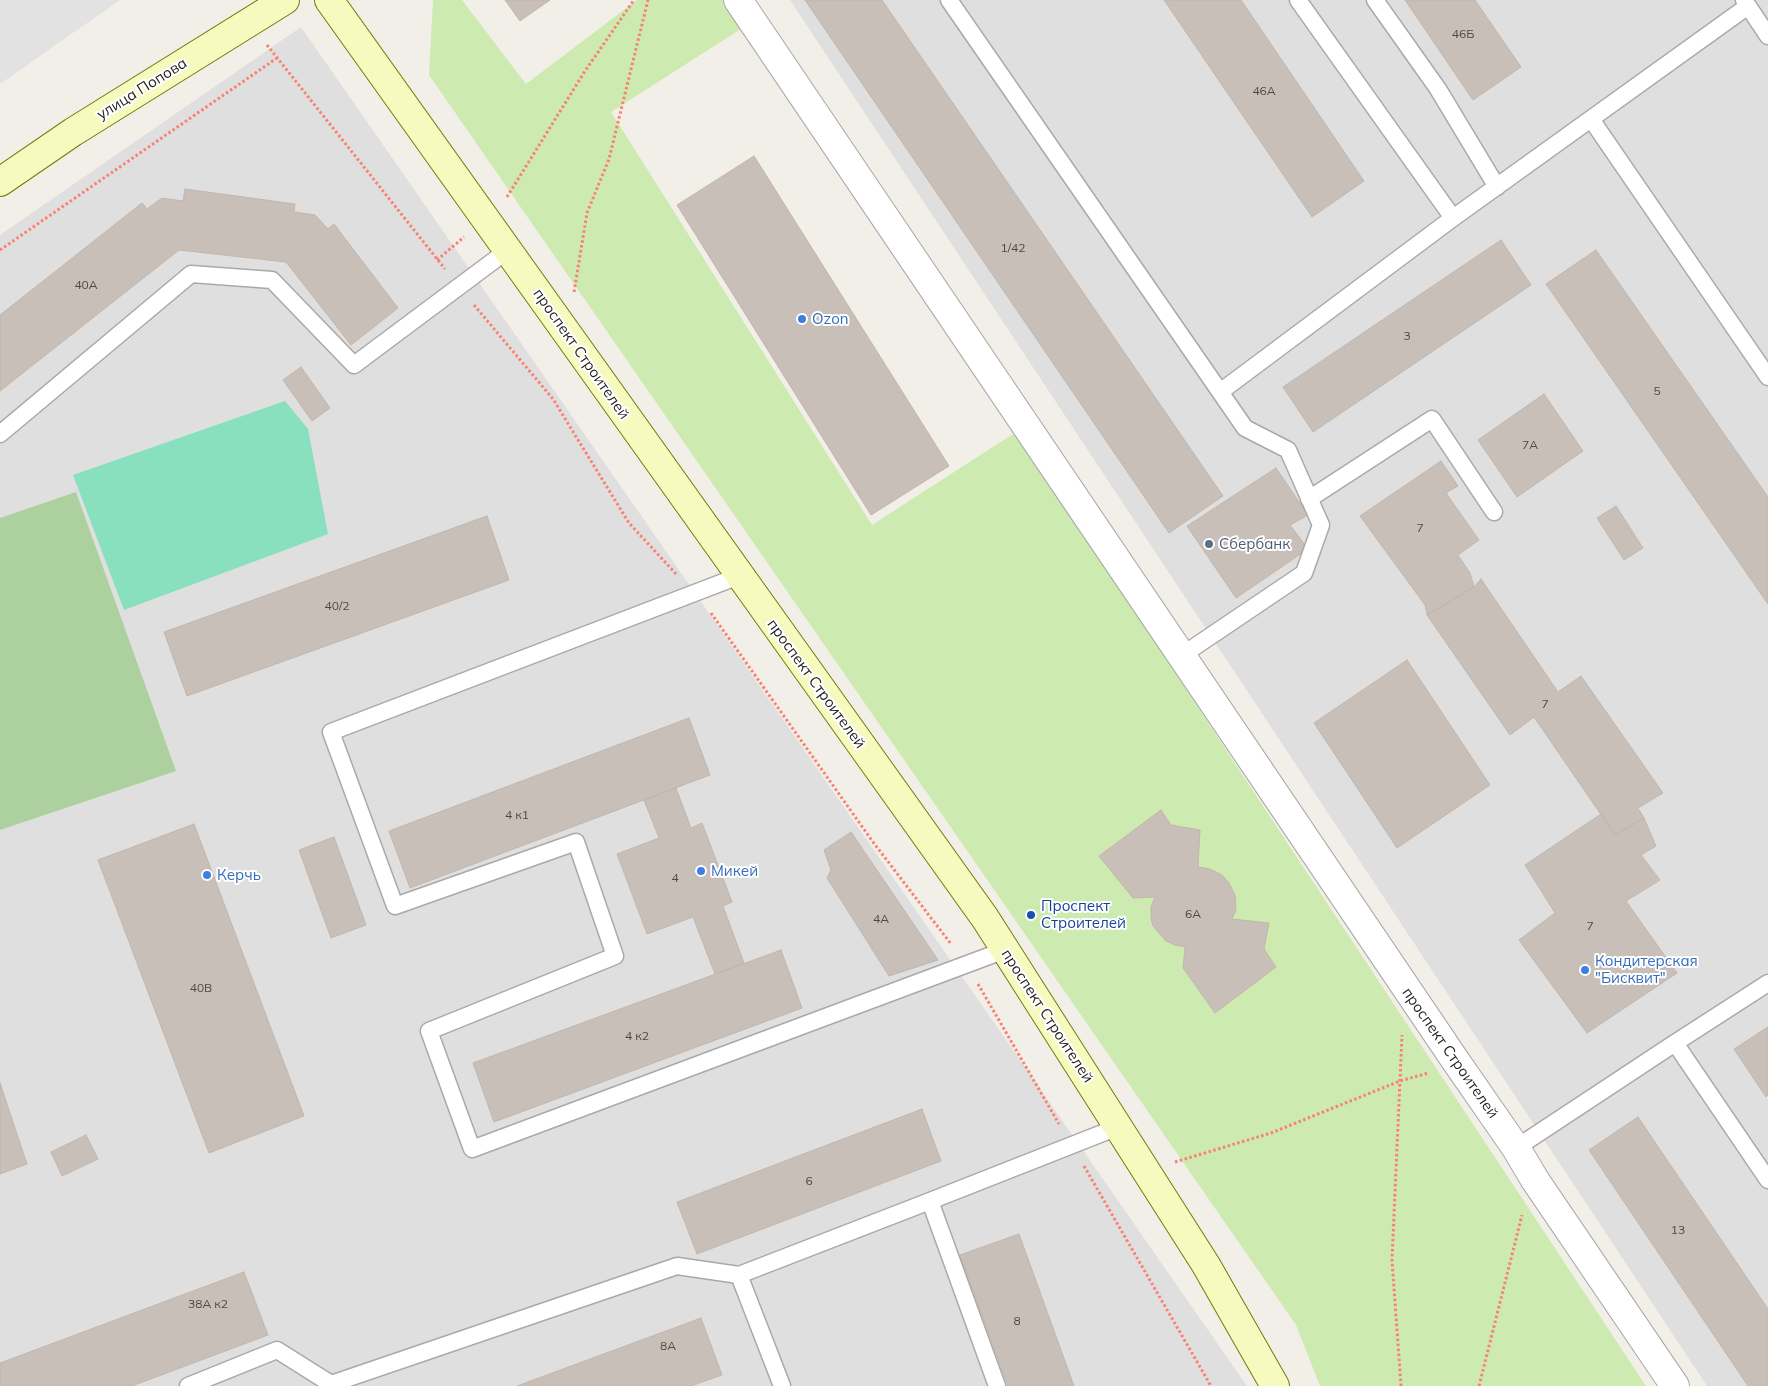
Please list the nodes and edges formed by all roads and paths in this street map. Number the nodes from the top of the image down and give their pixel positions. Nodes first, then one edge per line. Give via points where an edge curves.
1 (285, 0) edge
2 (329, 0) edge
3 (634, 0) edge
4 (648, 0) edge
5 (738, 0) edge
6 (949, 0) edge
7 (1298, 0) edge
8 (1376, 0) edge
9 (1746, 3) edge
10 (248, 23) junction
11 (1768, 36) edge
12 (277, 58) junction
13 (1591, 118) junction
14 (0, 182) edge
15 (1496, 187) junction
16 (485, 218) junction
17 (1453, 218) junction
18 (0, 250) edge
19 (508, 250) junction
20 (437, 260) junction
21 (460, 287) junction
22 (574, 293) dead end
23 (1768, 377) edge
24 (1220, 392) junction
25 (0, 434) edge
26 (1310, 499) junction
27 (1494, 512) dead end
28 (739, 576) junction
29 (693, 593) junction
30 (1181, 656) junction
31 (1005, 950) junction
32 (967, 965) junction
33 (1768, 983) edge
34 (1407, 990) junction
35 (1675, 1043) junction
36 (1454, 1060) junction
37 (1400, 1081) junction
38 (1118, 1127) junction
39 (1071, 1145) junction
40 (1516, 1148) junction
41 (1172, 1163) dead end
42 (1535, 1180) junction
43 (1768, 1180) edge
44 (930, 1201) junction
45 (739, 1275) junction
46 (188, 1386) edge
47 (782, 1386) edge
48 (997, 1386) edge
49 (1211, 1386) edge
50 (1275, 1386) edge
51 (1401, 1386) edge
52 (1478, 1386) edge
53 (1675, 1386) edge

1 - 10 main road, улица Попова
2 - 16 main road, проспект Строителей
3 - 16 path via 585,71 504,202
4 - 22 path via 610,159 587,213
5 - 30 street, проспект Строителей
6 - 24 lane
7 - 17 lane
8 - 15 lane via 1438,88
9 - 11 lane
9 - 13 lane
10 - 12 path
10 - 14 main road, улица Попова
12 - 18 path
12 - 20 path
13 - 15 lane
13 - 23 lane
15 - 17 lane
16 - 19 main road, проспект Строителей
16 - 20 path
17 - 24 lane
19 - 21 lane
19 - 28 main road, проспект Строителей
20 - 21 path
21 - 25 lane via 354,366 272,280 191,274
21 - 29 path via 553,398 629,523
24 - 26 lane via 1245,428 1288,450
26 - 27 lane via 1432,419
26 - 30 lane via 1321,525 1304,573
28 - 29 lane
28 - 31 main road, проспект Строителей
29 - 32 path via 716,618 873,842
29 - 32 lane via 331,732 395,906 576,842 615,956 429,1031 472,1149
30 - 34 street, проспект Строителей
31 - 32 lane
31 - 38 main road, проспект Строителей
32 - 39 path
33 - 35 lane
34 - 36 street, проспект Строителей
34 - 37 path via 1402,1018
35 - 40 lane
35 - 43 lane
36 - 37 path via 1438,1070
36 - 40 street, проспект Строителей
37 - 41 path via 1271,1133
37 - 51 path via 1392,1260
38 - 39 lane
38 - 50 main road, проспект Строителей via 1206,1265
39 - 44 lane
39 - 49 path
40 - 42 street, проспект Строителей
42 - 52 path via 1526,1202
42 - 53 street, проспект Строителей
44 - 45 lane
44 - 48 lane
45 - 46 lane via 677,1266 331,1384 276,1350
45 - 47 lane

